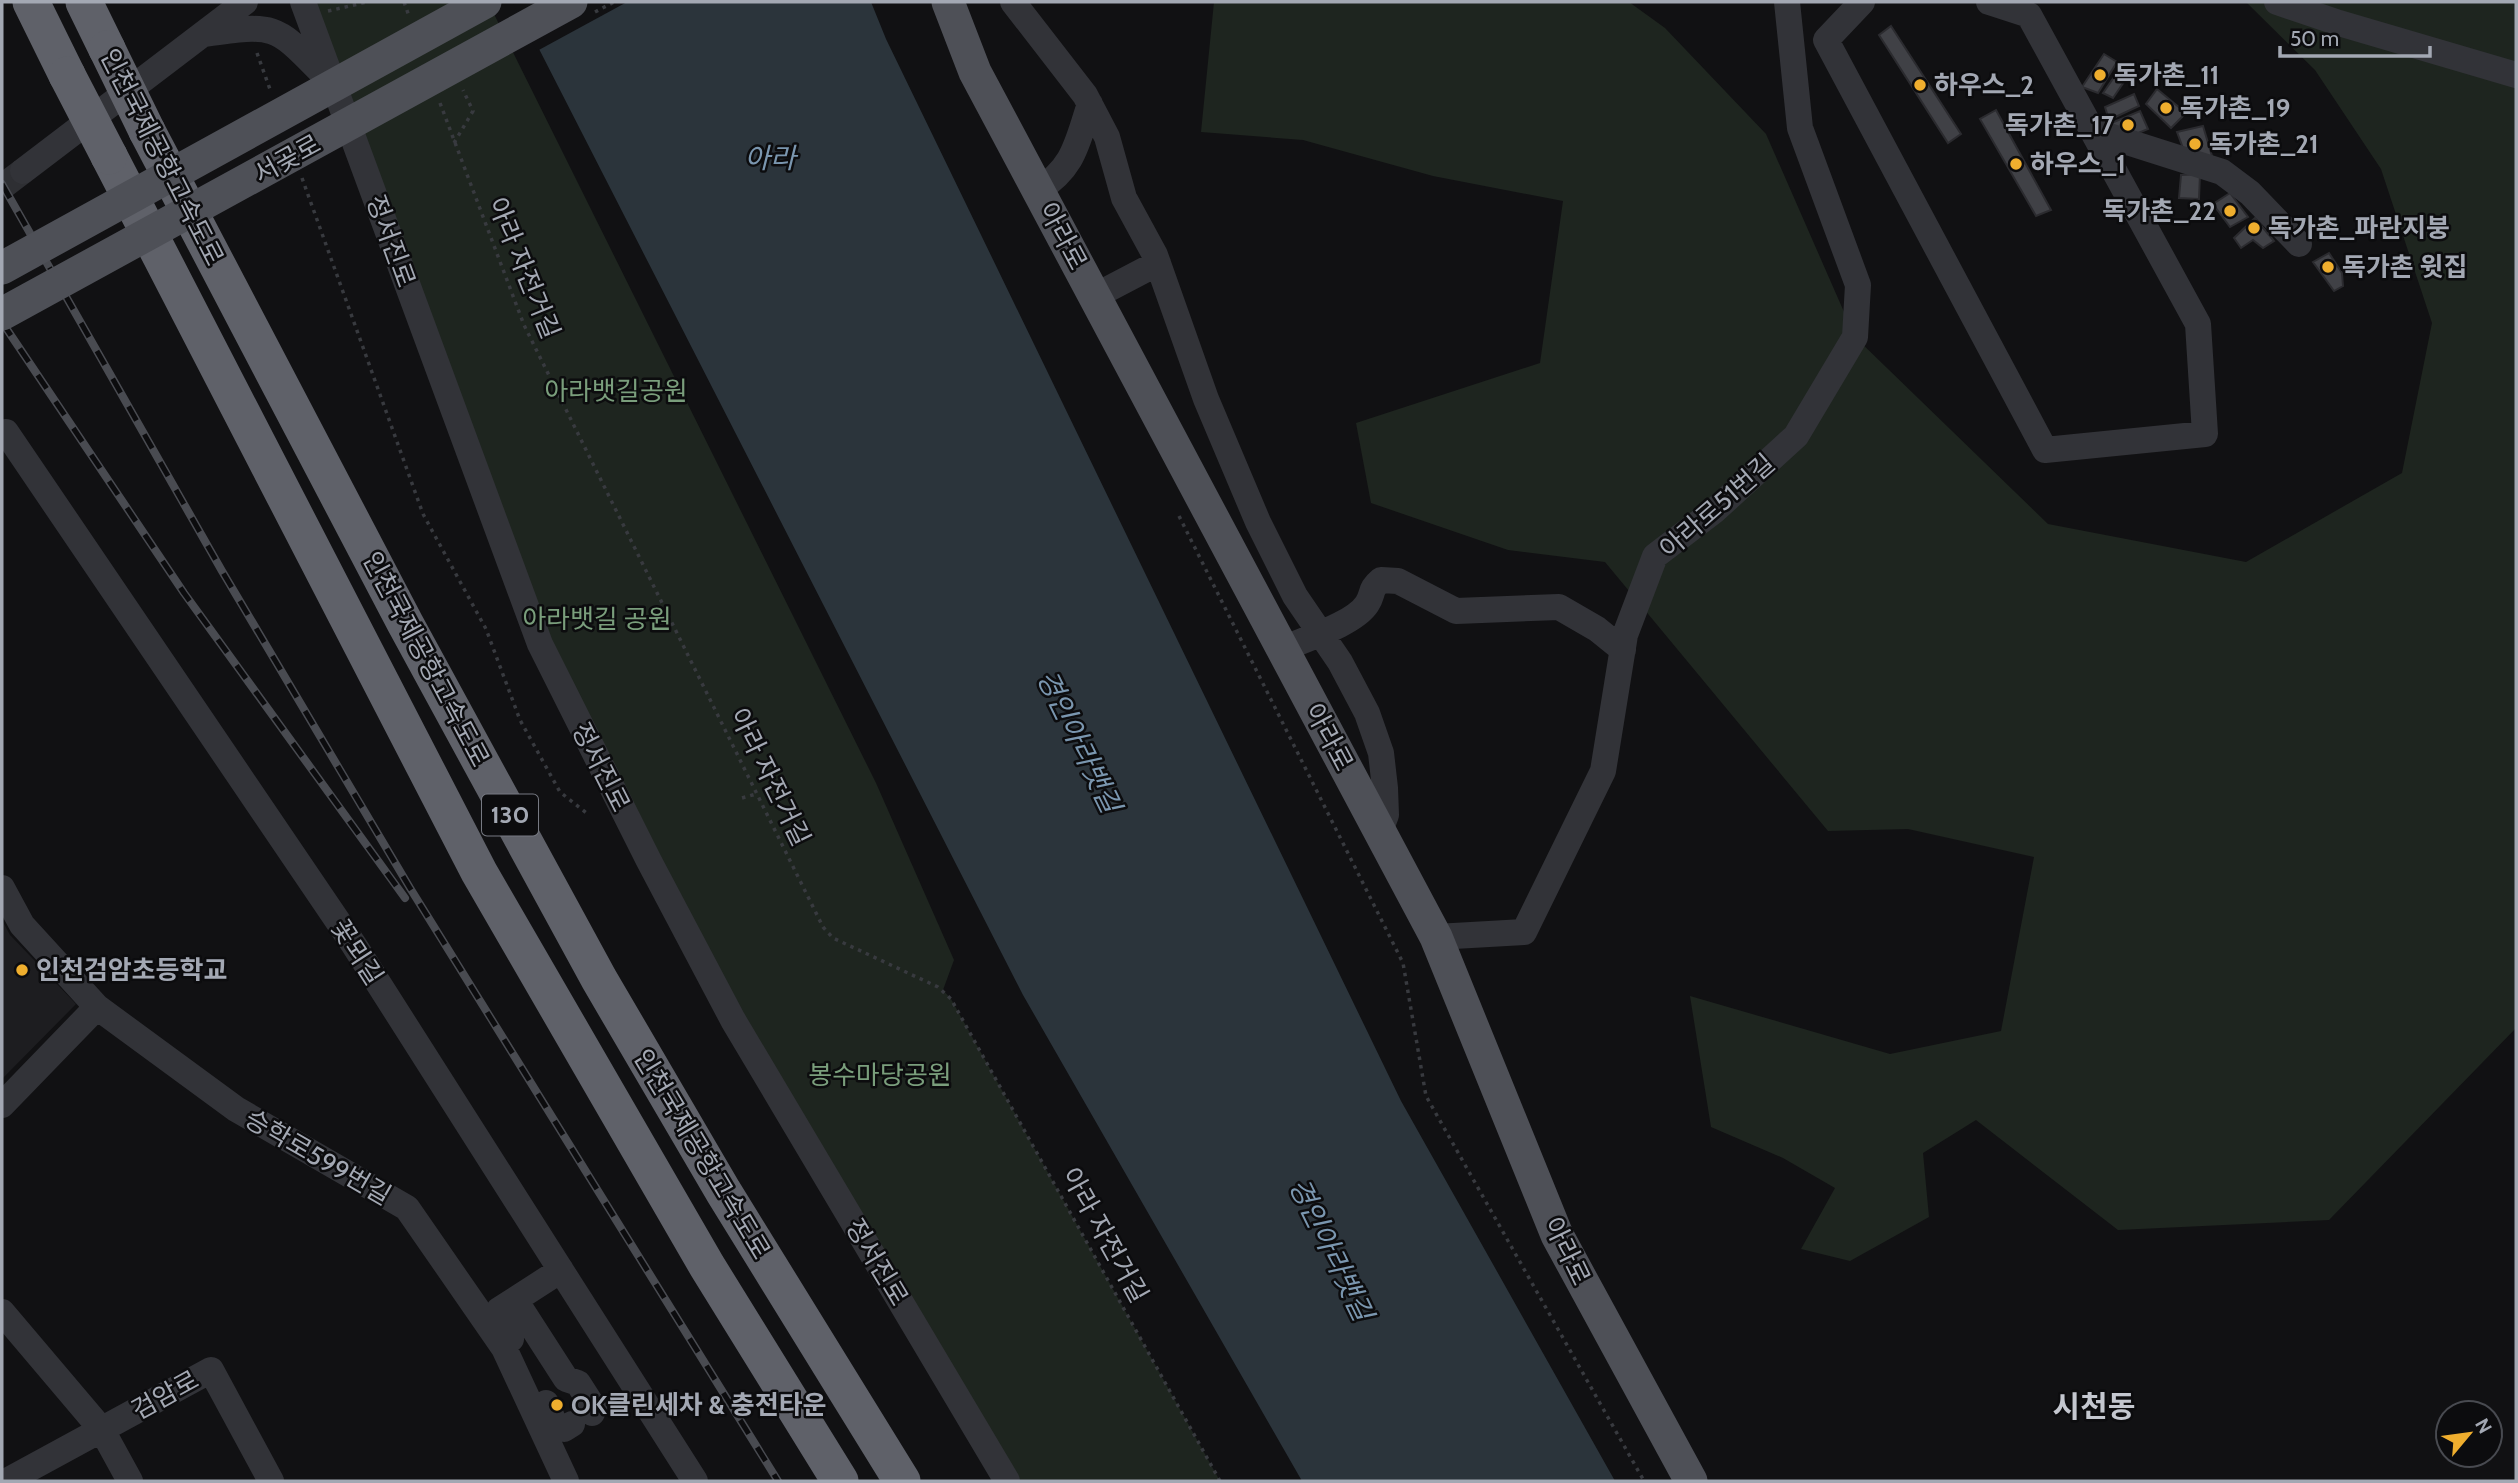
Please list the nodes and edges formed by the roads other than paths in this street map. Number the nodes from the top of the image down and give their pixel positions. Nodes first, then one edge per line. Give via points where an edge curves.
1 (31, 2) edge
2 (84, 2) edge
3 (245, 2) edge
4 (485, 2) edge
5 (571, 2) edge
6 (948, 2) edge
7 (1013, 2) edge
8 (1787, 2) edge
9 (1862, 2) edge
10 (1989, 2) edge
11 (2277, 2) edge
12 (306, 9) edge
13 (201, 35) junction
14 (2516, 75) edge
15 (332, 83) junction
16 (1090, 104) junction
17 (2092, 131) junction
18 (23, 171) tunnel mouth
19 (1038, 190) junction
20 (2299, 244) dead end
21 (1158, 263) junction
22 (2, 268) edge
23 (1094, 296) junction
24 (2, 314) edge
25 (3, 428) edge
26 (1320, 632) junction
27 (1283, 649) junction
28 (1623, 650) junction
29 (1380, 831) junction
30 (2, 888) edge
31 (1436, 937) junction
32 (97, 1007) junction
33 (2, 1105) edge
34 (561, 1270) junction
35 (519, 1297) junction
36 (2, 1312) edge
37 (102, 1430) junction
38 (7, 1481) edge
39 (130, 1481) edge
40 (271, 1481) edge
41 (566, 1481) edge
42 (695, 1481) edge
43 (840, 1481) edge
44 (902, 1481) edge
45 (1007, 1481) edge
46 (1691, 1481) edge

1 - 43 highway, 인천국제공항고속도로 / 130, bridge via 478,872 707,1266
2 - 44 highway, 인천국제공항고속도로 / 130, bridge via 405,623 599,979
3 - 13 street
4 - 22 main road, 서곶로, bridge
5 - 24 main road, 서곶로, bridge
6 - 19 main road, 아라로 via 975,72
7 - 16 street
8 - 28 street, 아라로51번길 via 1800,128 1858,285 1855,337 1796,436 1714,511 1655,556
9 - 17 street via 1826,40 2045,450 2205,434 2198,324
10 - 17 street via 2029,15
11 - 14 street
12 - 15 street, 정서진로
13 - 15 street via 250,28 274,31
13 - 18 street
15 - 45 street, 정서진로 via 540,644 733,1020
16 - 19 street via 1068,165
16 - 21 street via 1107,137 1124,198
17 - 20 street via 2222,172 2250,193
19 - 23 main road, 아라로
21 - 23 street
21 - 26 street via 1206,399 1258,522 1295,596
23 - 27 main road, 아라로
25 - 34 street, 꽃뫼길 via 354,945
26 - 27 street
26 - 28 street via 1352,618 1381,580 1398,581 1456,611 1559,607
26 - 29 street via 1367,713 1381,753 1386,815
27 - 29 main road, 아라로
28 - 31 street, 아라로51번길 via 1603,771 1524,932
29 - 31 main road, 아라로
30 - 32 street, 승학로599번길 via 22,925
31 - 46 main road, 아라로 via 1557,1235
32 - 33 street
32 - 41 street, 승학로599번길 via 236,1109 407,1208 504,1348
34 - 35 street
34 - 42 street, 꽃뫼길
35 - 35 street via 499,1310 498,1319 526,1360 556,1427 564,1429 594,1408 578,1383 566,1379 519,1306
36 - 37 street
37 - 38 street, 검암로
37 - 39 street
37 - 40 street, 검암로 via 211,1370

